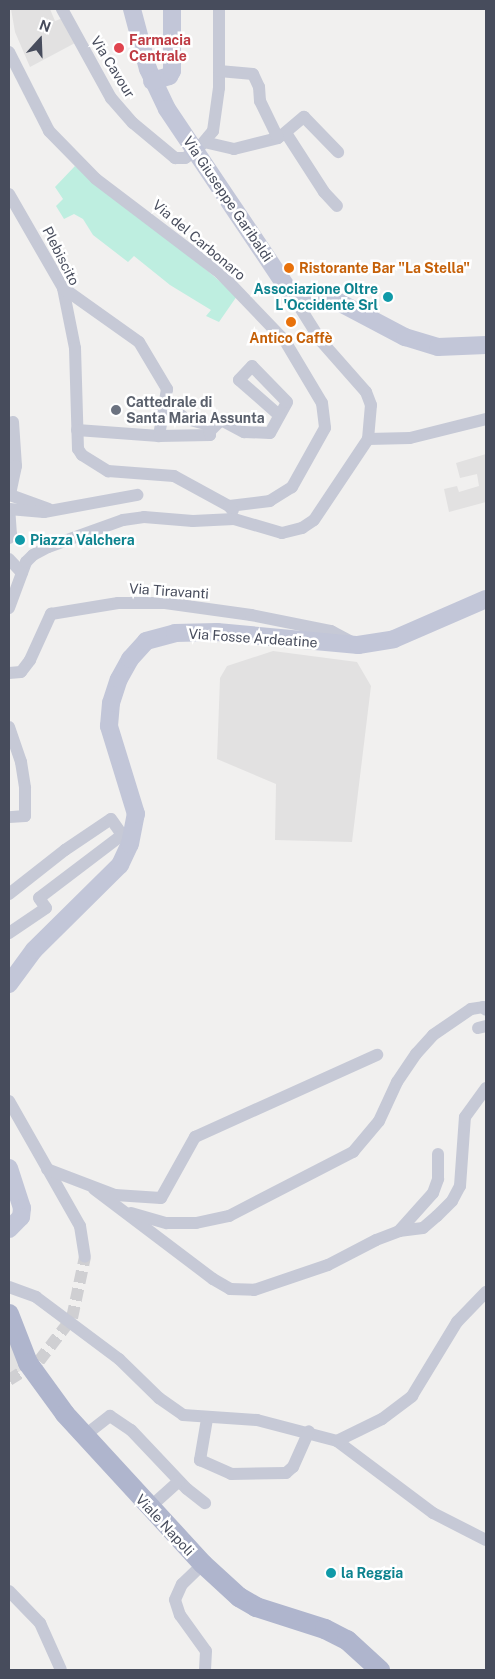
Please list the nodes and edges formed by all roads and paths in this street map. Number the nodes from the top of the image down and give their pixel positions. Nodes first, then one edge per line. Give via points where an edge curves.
1 (62, 9) edge
2 (132, 9) edge
3 (172, 9) edge
4 (219, 9) edge
5 (9, 52) edge
6 (219, 71) junction
7 (152, 81) junction
8 (282, 135) junction
9 (200, 146) junction
10 (338, 152) dead end
11 (9, 194) edge
12 (337, 206) dead end
13 (63, 288) junction
14 (292, 295) junction
15 (486, 345) edge
16 (166, 404) junction
17 (279, 415) dead end
18 (486, 420) edge
19 (13, 422) dead end
20 (77, 430) junction
21 (210, 431) junction
22 (159, 436) junction
23 (368, 438) junction
24 (137, 495) dead end
25 (229, 506) junction
26 (51, 510) junction
27 (234, 519) junction
28 (9, 538) edge
29 (9, 559) edge
30 (22, 573) junction
31 (486, 599) edge
32 (9, 608) edge
33 (358, 645) junction
34 (9, 673) edge
35 (9, 727) edge
36 (9, 817) edge
37 (9, 894) edge
38 (9, 933) edge
39 (9, 984) edge
40 (486, 1010) edge
41 (377, 1055) dead end
42 (486, 1088) edge
43 (9, 1101) edge
44 (438, 1154) dead end
45 (9, 1168) edge
46 (47, 1169) junction
47 (94, 1189) junction
48 (113, 1204) junction
49 (9, 1230) edge
50 (399, 1231) junction
51 (85, 1257) tunnel mouth
52 (9, 1286) edge
53 (486, 1292) edge
54 (9, 1314) edge
55 (207, 1418) junction
56 (309, 1431) junction
57 (84, 1436) junction
58 (337, 1440) junction
59 (179, 1481) junction
60 (205, 1503) dead end
61 (149, 1508) junction
62 (486, 1540) edge
63 (203, 1564) junction
64 (9, 1591) edge
65 (61, 1670) edge
66 (205, 1670) edge
67 (380, 1670) edge

1 - 9 street, Via Cavour via 111,98 133,123 175,158 185,158
2 - 7 main road, Via Giuseppe Garibaldi
3 - 7 main road via 172,71 169,76
4 - 6 street
5 - 25 street, Via del Carbonaro via 49,131 96,178 220,273 274,328 311,381 326,419 302,474 282,495 254,504
6 - 8 street via 253,74 259,86 260,101
6 - 9 street via 213,131
7 - 9 main road, Via Giuseppe Garibaldi
8 - 9 street via 234,149
8 - 10 street via 304,117
8 - 12 street
9 - 14 main road, Via Giuseppe Garibaldi
11 - 13 street, Plebiscito
13 - 16 street via 139,342 167,389
13 - 20 street, Plebiscito via 75,348
14 - 15 main road via 331,298 405,337 438,347
14 - 23 street, Via Giuseppe Garibaldi via 321,341 366,392 372,419
16 - 21 street via 186,419 209,425
16 - 22 street
17 - 21 street via 266,435 244,432 221,420
18 - 23 street via 410,438
19 - 26 street via 16,466 10,495
20 - 22 street
20 - 25 street, Plebiscito via 78,449 98,467 128,474 171,475
21 - 22 street via 210,434
23 - 27 street, Via Giuseppe Garibaldi via 309,525 282,532
24 - 26 street
25 - 27 street
26 - 28 street via 9,509
27 - 30 street, Via Giuseppe Garibaldi via 193,521 144,517 123,520 48,547 26,562
29 - 30 street
30 - 32 street, Via Giuseppe Garibaldi
31 - 33 main road, Via Fosse Ardeatine via 394,639
33 - 34 street, Via Tiravanti via 330,631 251,615 165,603 118,603 51,614 30,660 21,672
33 - 39 main road, Via Fosse Ardeatine via 217,632 176,633 146,641 130,659 119,680 110,703 108,726 136,814 130,844 120,865 34,950
35 - 36 street via 21,762 25,816
37 - 38 street via 64,850 111,819 122,835 39,898 46,908
40 - 48 street via 483,1007 470,1009 427,1041 397,1082 380,1121 353,1152 250,1206 229,1216 167,1223 137,1216
41 - 47 street via 194,1137 161,1198 115,1195
42 - 50 street via 465,1117 463,1169 452,1201 423,1228
43 - 46 street
44 - 50 street via 438,1179 433,1193
45 - 49 main road via 22,1208 21,1217
46 - 47 street
46 - 51 street via 80,1226
47 - 48 street
48 - 50 street via 166,1246 230,1289 254,1290 283,1282
52 - 55 street via 36,1297 119,1359 171,1407 183,1414
53 - 58 street via 457,1322 412,1396 382,1419
54 - 57 main road, Viale Napoli via 38,1380
55 - 56 street via 257,1420
55 - 56 street via 200,1460 231,1474 286,1473 293,1467
56 - 58 street
57 - 59 street via 110,1416 131,1430
57 - 61 main road, Viale Napoli
58 - 62 street via 432,1513
59 - 60 street
59 - 61 street
61 - 63 main road, Viale Napoli
63 - 66 street via 182,1584 174,1600 180,1615 206,1651
63 - 67 main road, Viale Napoli via 256,1607 325,1629 348,1640
64 - 65 street via 40,1623

